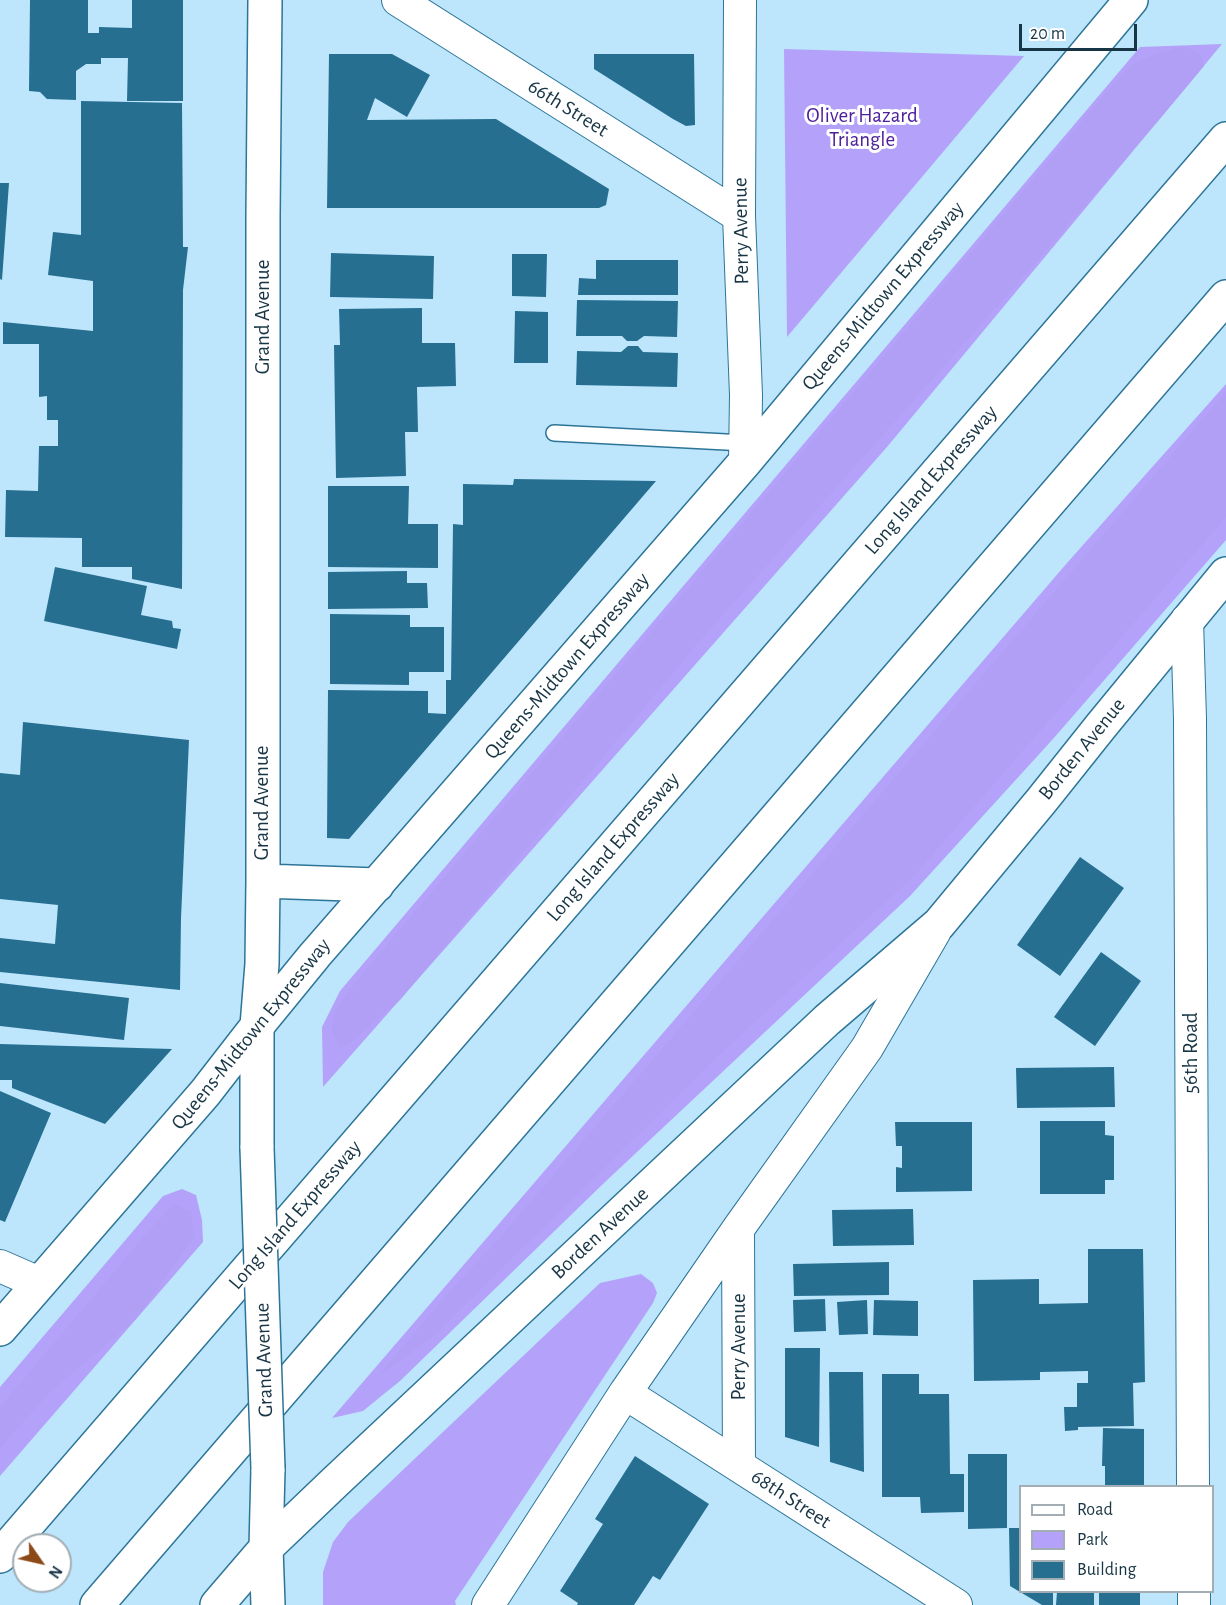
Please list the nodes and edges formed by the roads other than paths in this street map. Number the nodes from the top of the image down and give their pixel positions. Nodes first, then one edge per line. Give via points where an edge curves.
1 (265, 0) edge
2 (398, 0) edge
3 (740, 0) edge
4 (1131, 0) edge
5 (1226, 139) edge
6 (739, 216) junction
7 (1226, 297) edge
8 (554, 433) dead end
9 (745, 452) junction
10 (1226, 574) edge
11 (1187, 620) junction
12 (263, 881) junction
13 (377, 885) junction
14 (939, 924) junction
15 (257, 1026) junction
16 (738, 1229) junction
17 (0, 1266) edge
18 (39, 1283) junction
19 (0, 1329) edge
20 (625, 1393) junction
21 (739, 1466) junction
22 (1193, 1485) edge
23 (267, 1548) junction
24 (0, 1556) edge
25 (97, 1605) edge
26 (217, 1605) edge
27 (268, 1605) edge
28 (488, 1605) edge
29 (956, 1605) edge

1 - 12 main road, Grand Avenue
2 - 6 street, 66th Street
3 - 6 street, Perry Avenue
4 - 9 main road, Queens-Midtown Expressway
5 - 24 main road, Long Island Expressway
6 - 9 street, Perry Avenue
7 - 25 main road
8 - 9 lane
9 - 13 main road, Queens-Midtown Expressway
10 - 11 main road, Borden Avenue
11 - 14 main road, Borden Avenue
11 - 22 street, 56th Road
12 - 13 main road
12 - 15 main road, Grand Avenue
13 - 15 main road, Queens-Midtown Expressway
14 - 16 street, Borden Avenue via 867,1048
14 - 23 main road, Borden Avenue via 827,1020
15 - 18 main road, Queens-Midtown Expressway via 205,1093
15 - 23 main road, Grand Avenue, bridge
16 - 20 street, Borden Avenue
16 - 21 street, Perry Avenue
17 - 18 street
18 - 19 main road, Queens-Midtown Expressway
20 - 21 street, 68th Street
20 - 28 street, Borden Avenue
21 - 29 street, 68th Street
23 - 26 main road
23 - 27 main road, Grand Avenue

